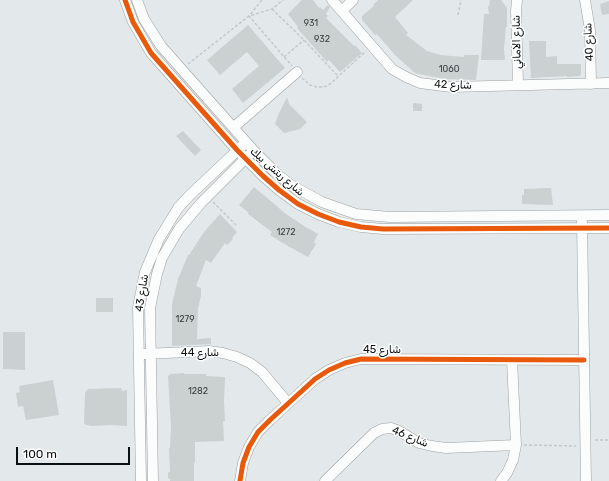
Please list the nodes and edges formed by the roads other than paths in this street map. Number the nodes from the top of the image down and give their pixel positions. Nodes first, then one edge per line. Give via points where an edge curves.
1 (125, 0) edge
2 (137, 0) edge
3 (332, 0) edge
4 (353, 0) edge
5 (517, 0) edge
6 (585, 0) edge
7 (342, 11) junction
8 (297, 72) road end
9 (591, 84) junction
10 (609, 84) edge
11 (518, 85) junction
12 (234, 127) junction
13 (246, 142) junction
14 (237, 150) junction
15 (254, 151) junction
16 (245, 159) junction
17 (609, 215) edge
18 (582, 216) junction
19 (582, 228) junction
20 (609, 228) edge
21 (150, 354) junction
22 (140, 355) junction
23 (512, 360) junction
24 (584, 360) junction
25 (288, 403) junction
26 (516, 445) junction
27 (141, 481) edge
28 (152, 481) edge
29 (240, 481) edge
30 (325, 481) edge
31 (501, 481) edge
32 (586, 481) edge

1 - 14 street, شارع ريتش بيك via 133,22 151,52
2 - 12 street, شارع ريتش بيك via 144,19 161,46
3 - 7 street, شارع 42
4 - 7 street
5 - 11 street, شارع الاماني
6 - 9 street, شارع 40 via 590,30
7 - 11 street, شارع 42 via 392,69 420,83 451,87
8 - 12 street
9 - 10 street, شارع 42
9 - 11 street, شارع 42
12 - 13 street, شارع ريتش بيك
13 - 14 street, شارع 43
13 - 15 street, شارع ريتش بيك
14 - 16 street, شارع ريتش بيك
14 - 22 street, شارع 43 via 190,195 159,238 145,272 138,306
15 - 16 street, شارع 43
15 - 18 street, شارع ريتش بيك via 277,174 306,194 333,207 356,214 408,218
16 - 19 street, شارع ريتش بيك via 298,204 339,222 361,227 400,230
16 - 21 street, شارع 43 via 207,197 170,243 153,291 150,308
17 - 18 street, شارع ريتش بيك
18 - 19 street
19 - 20 street, شارع ريتش بيك
19 - 24 street
21 - 22 street, شارع 44
21 - 25 street, شارع 44 via 223,352 250,363 262,372
21 - 28 street, شارع 43
22 - 27 street, شارع 43
23 - 24 street, شارع 45
23 - 25 street, شارع 45 via 361,359 329,370
23 - 26 street
24 - 32 street
25 - 29 street, شارع 45 via 255,437 243,463
26 - 30 street, شارع 46 via 446,448 419,442 391,428 382,429 374,433
26 - 31 street via 513,460

